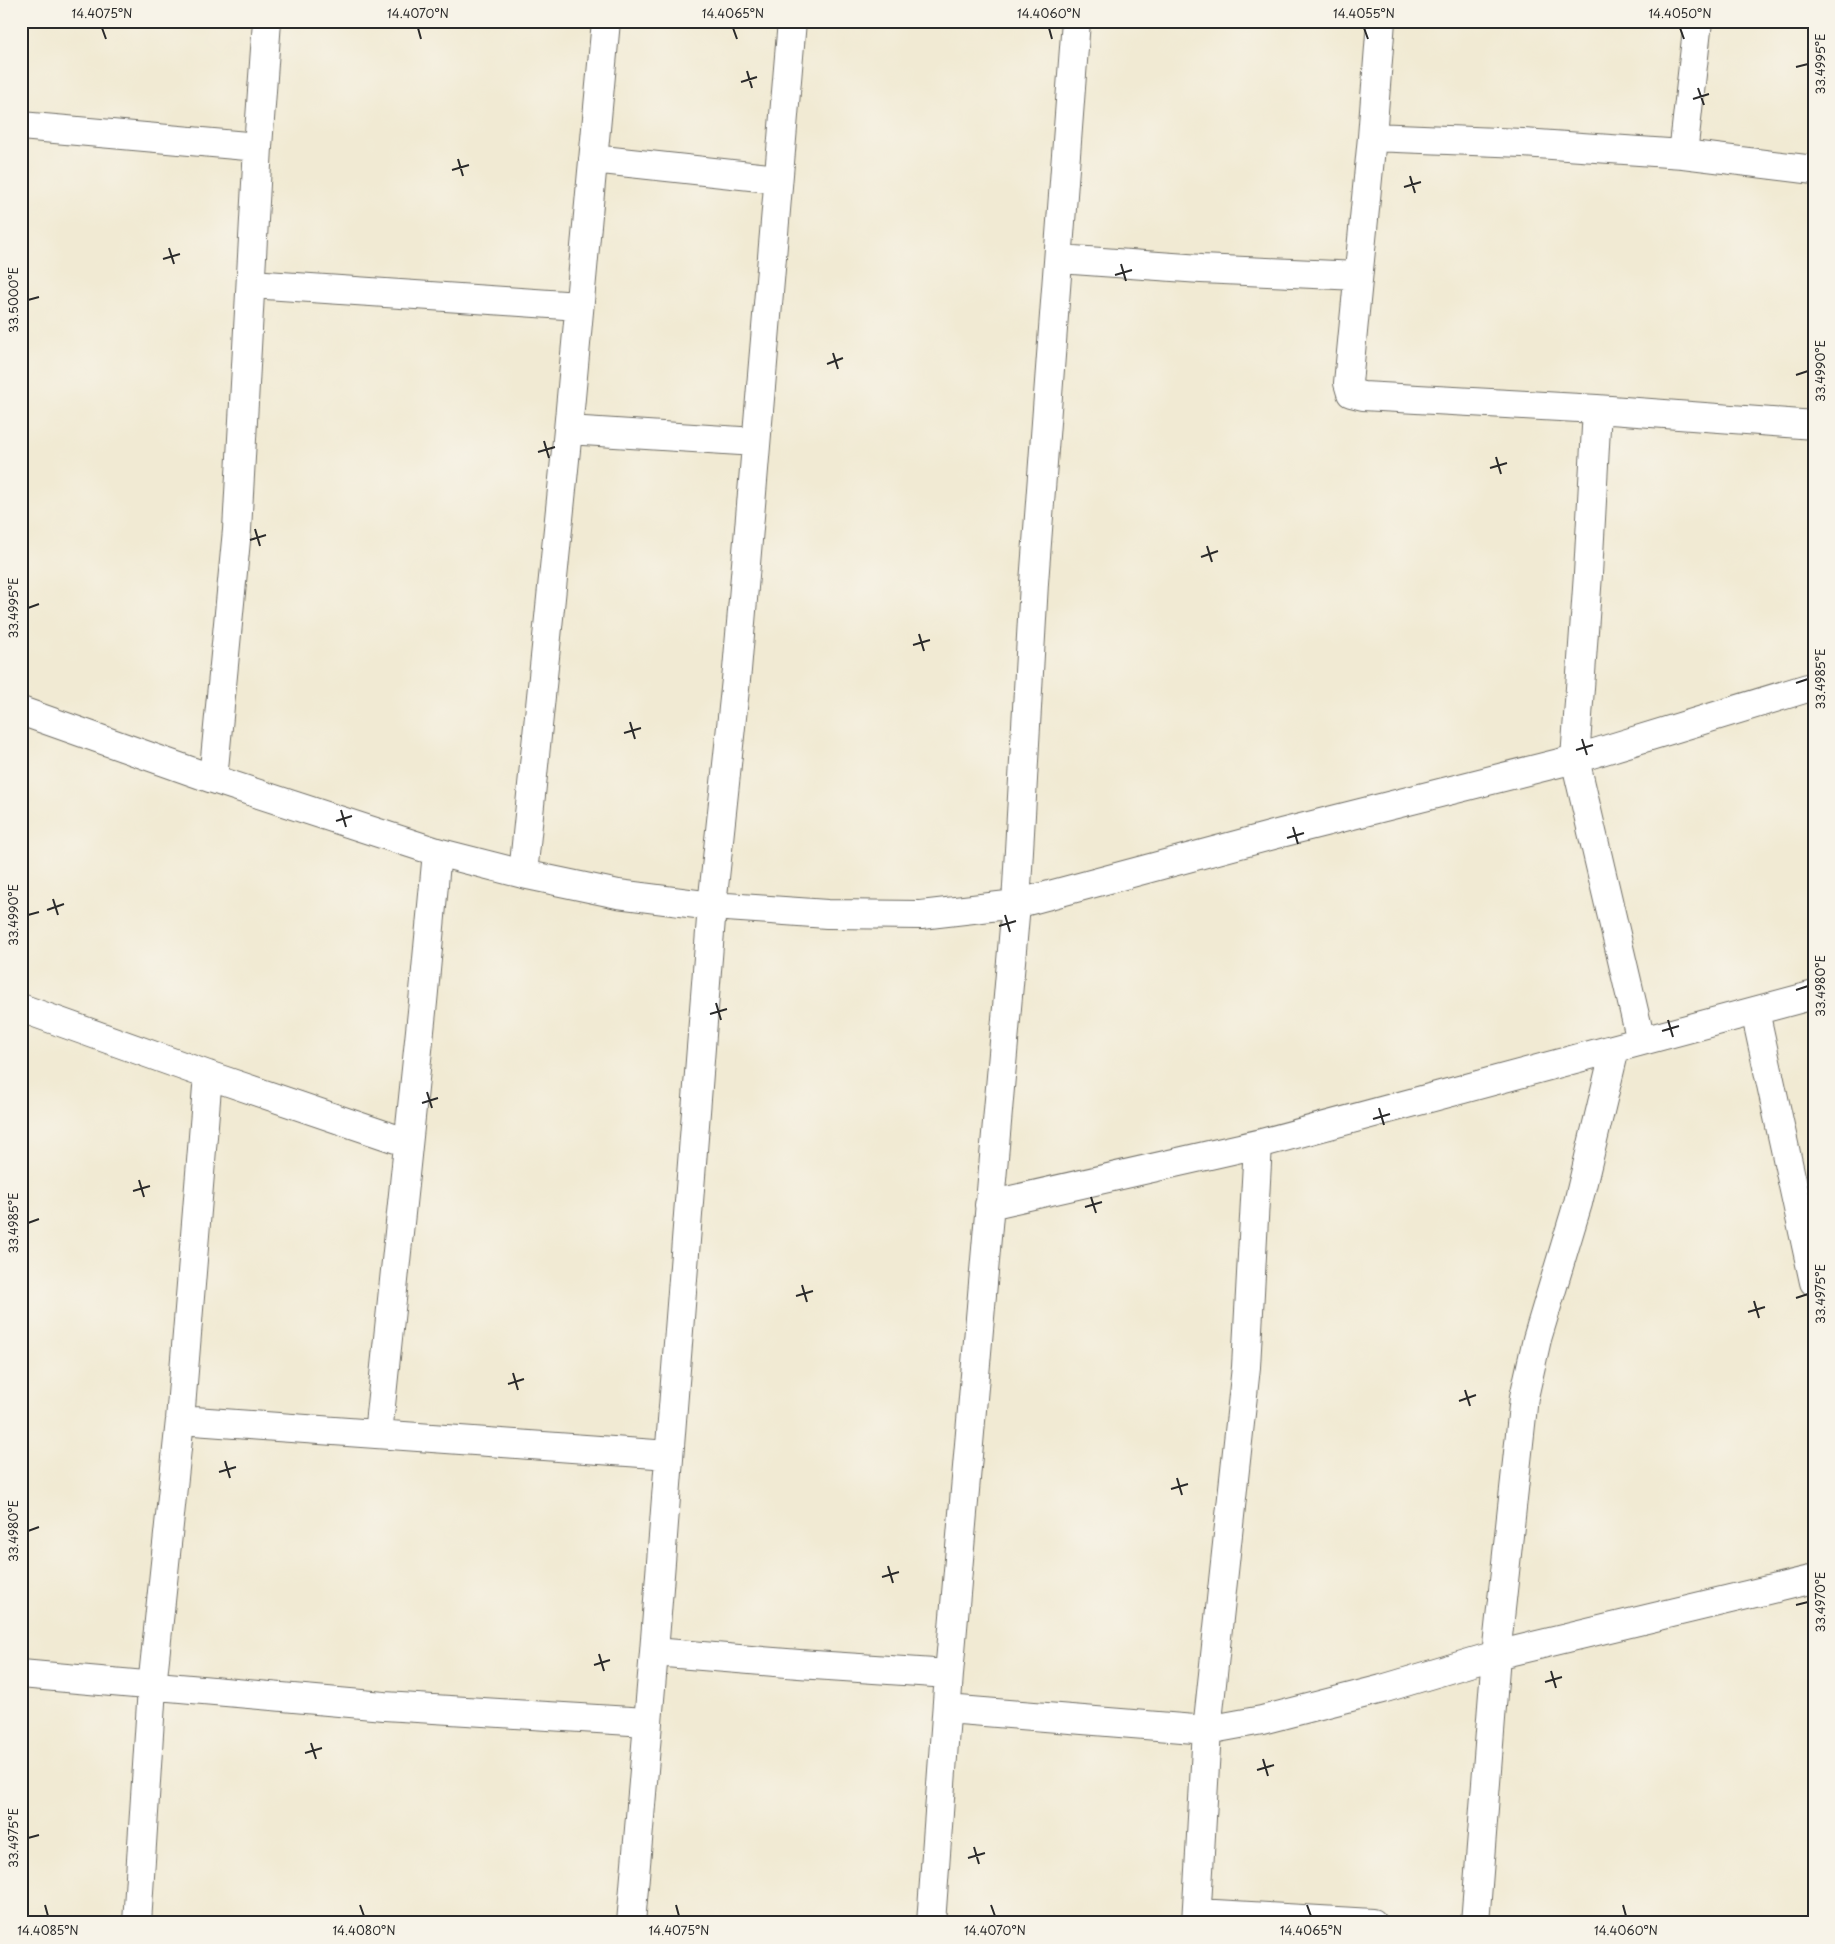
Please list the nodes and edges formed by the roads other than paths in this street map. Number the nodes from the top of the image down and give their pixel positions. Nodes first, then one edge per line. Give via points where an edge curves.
1 (267, 21) edge
2 (606, 21) edge
3 (792, 21) edge
4 (1076, 21) edge
5 (1381, 21) edge
6 (1698, 21) edge
7 (21, 126) edge
8 (1372, 136) junction
9 (258, 147) junction
10 (1683, 154) junction
11 (593, 159) junction
12 (1814, 170) edge
13 (778, 179) junction
14 (1059, 259) junction
15 (1358, 276) junction
16 (250, 284) junction
17 (579, 306) junction
18 (1597, 409) junction
19 (1814, 425) edge
20 (568, 430) junction
21 (756, 442) junction
22 (1814, 686) edge
23 (21, 711) edge
24 (1575, 759) junction
25 (213, 779) junction
26 (437, 852) junction
27 (523, 874) junction
28 (1016, 904) junction
29 (712, 906) junction
30 (1814, 995) edge
31 (21, 1008) edge
32 (1755, 1011) junction
33 (1641, 1041) junction
34 (1615, 1048) junction
35 (208, 1076) junction
36 (408, 1143) junction
37 (1258, 1144) junction
38 (989, 1205) junction
39 (1814, 1282) edge
40 (180, 1420) junction
41 (378, 1434) junction
42 (669, 1455) junction
43 (1814, 1578) edge
44 (654, 1652) junction
45 (1496, 1655) junction
46 (21, 1674) edge
47 (949, 1674) junction
48 (152, 1687) junction
49 (947, 1709) junction
50 (647, 1722) junction
51 (1207, 1730) junction
52 (1196, 1918) edge
53 (138, 1923) edge
54 (631, 1923) edge
55 (931, 1923) edge
56 (1372, 1923) edge
57 (1475, 1923) edge

1 - 9 street
2 - 11 street
3 - 13 street
4 - 14 street
5 - 8 street
6 - 10 street
7 - 9 street
8 - 10 street
8 - 15 street
9 - 16 street
10 - 12 street
11 - 13 street
11 - 17 street
13 - 21 street
14 - 15 street
14 - 28 street via 1034,583
15 - 18 street via 1348,383 1351,393
16 - 17 street
16 - 25 street via 237,530
17 - 20 street
18 - 19 street
18 - 24 street
20 - 21 street
20 - 27 street
21 - 29 street via 737,670
22 - 24 street
23 - 25 street
24 - 28 street
24 - 33 street
25 - 26 street
26 - 27 street
26 - 36 street
27 - 29 street via 618,894
28 - 29 street via 921,915 827,914
28 - 38 street
29 - 42 street
30 - 32 street
31 - 35 street
32 - 33 street
32 - 39 street
33 - 34 street
34 - 37 street
34 - 45 street via 1578,1203 1537,1339 1524,1398
35 - 36 street
35 - 40 street
36 - 41 street
37 - 38 street
37 - 51 street via 1246,1367
38 - 47 street
40 - 41 street
40 - 48 street
41 - 42 street
42 - 44 street
43 - 45 street
44 - 47 street
44 - 50 street
45 - 51 street via 1355,1696 1262,1720
45 - 57 street
46 - 48 street
47 - 49 street
48 - 50 street via 384,1706
48 - 53 street
49 - 51 street
49 - 55 street
50 - 54 street
51 - 52 street
52 - 56 street

